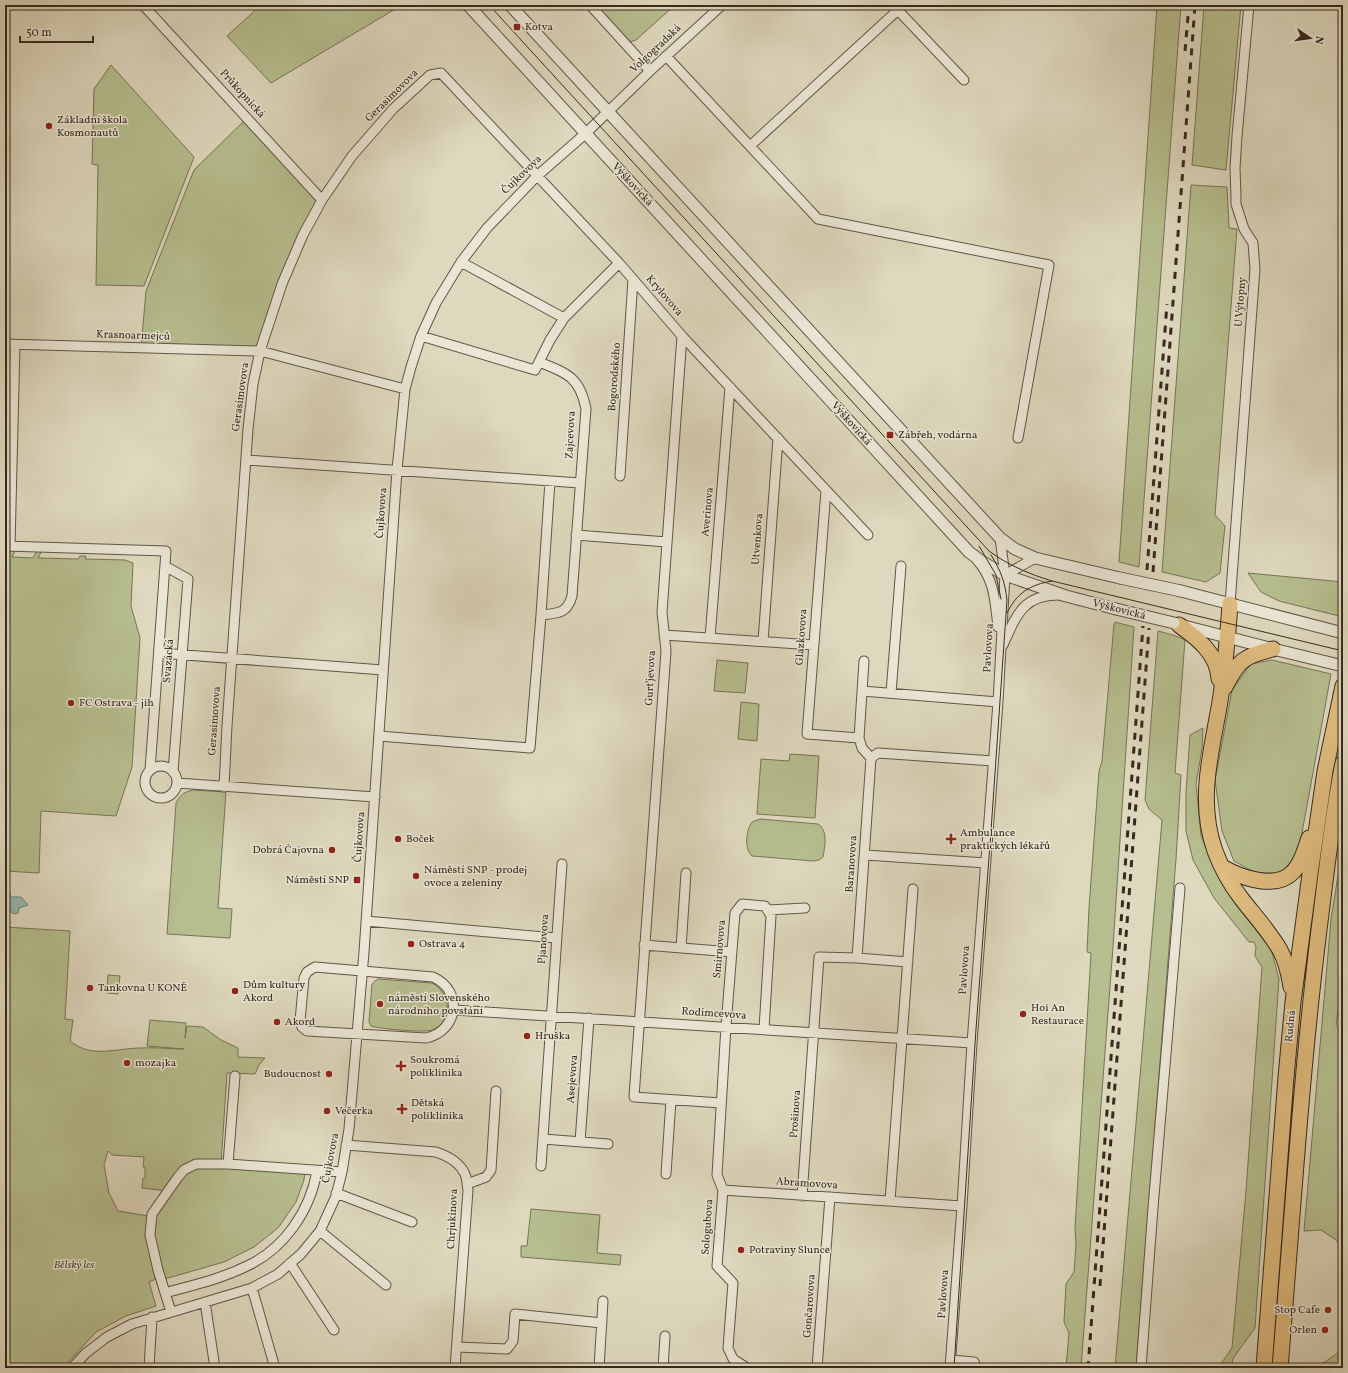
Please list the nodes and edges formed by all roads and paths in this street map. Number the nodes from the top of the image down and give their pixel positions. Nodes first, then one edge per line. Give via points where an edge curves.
1 (143, 5) edge
2 (468, 5) edge
3 (510, 5) edge
4 (590, 5) edge
5 (722, 5) edge
6 (1248, 5) edge
7 (895, 8) edge
8 (666, 56) junction
9 (650, 71) junction
10 (441, 74) joint
11 (964, 80) dead end
12 (608, 113) junction
13 (585, 134) junction
14 (750, 146) junction
15 (537, 176) junction
16 (322, 200) junction
17 (461, 262) junction
18 (619, 263) junction
19 (634, 280) junction
20 (564, 318) junction
21 (421, 336) junction
22 (682, 336) junction
23 (5, 344) edge
24 (15, 345) junction
25 (260, 351) junction
26 (537, 366) junction
27 (405, 388) junction
28 (730, 388) junction
29 (778, 438) junction
30 (1018, 438) dead end
31 (246, 460) junction
32 (397, 470) junction
33 (620, 476) dead end
34 (550, 481) junction
35 (580, 483) junction
36 (826, 490) junction
37 (576, 535) junction
38 (868, 535) dead end
39 (1000, 538) junction
40 (667, 542) junction
41 (7, 546) edge
42 (969, 552) junction
43 (1035, 558) junction
44 (165, 566) junction
45 (900, 566) dead end
46 (1005, 575) junction
47 (1066, 596) junction
48 (1230, 604) junction
49 (541, 615) junction
50 (1176, 624) junction
51 (1343, 633) edge
52 (664, 635) junction
53 (710, 638) junction
54 (1227, 638) junction
55 (763, 641) junction
56 (813, 645) junction
57 (1273, 649) junction
58 (1001, 650) junction
59 (159, 653) junction
60 (182, 654) junction
61 (232, 658) junction
62 (864, 661) dead end
63 (1343, 666) edge
64 (383, 670) junction
65 (1343, 686) edge
66 (862, 691) junction
67 (891, 693) junction
68 (1220, 695) junction
69 (998, 702) junction
70 (379, 736) junction
71 (859, 738) junction
72 (872, 758) junction
73 (993, 761) junction
74 (1343, 763) edge
75 (150, 770) junction
76 (173, 772) junction
77 (177, 783) junction
78 (224, 787) junction
79 (375, 797) junction
80 (1320, 809) junction
81 (864, 855) junction
82 (986, 863) junction
83 (562, 864) dead end
84 (1224, 868) junction
85 (686, 873) dead end
86 (1180, 888) dead end
87 (913, 889) dead end
88 (806, 908) dead end
89 (768, 910) junction
90 (366, 921) junction
91 (556, 938) junction
92 (644, 945) junction
93 (681, 948) junction
94 (732, 952) junction
95 (857, 958) junction
96 (908, 962) junction
97 (362, 971) junction
98 (1293, 1002) junction
99 (454, 1010) junction
100 (551, 1016) junction
101 (589, 1018) junction
102 (639, 1021) junction
103 (726, 1026) junction
104 (764, 1029) junction
105 (814, 1033) junction
106 (356, 1035) junction
107 (902, 1039) junction
108 (972, 1043) junction
109 (235, 1076) dead end
110 (496, 1091) dead end
111 (671, 1100) junction
112 (721, 1103) junction
113 (543, 1139) junction
114 (580, 1142) junction
115 (608, 1144) dead end
116 (346, 1145) junction
117 (228, 1164) junction
118 (541, 1166) dead end
119 (317, 1171) junction
120 (342, 1172) junction
121 (666, 1174) dead end
122 (467, 1184) junction
123 (723, 1190) junction
124 (336, 1193) junction
125 (802, 1196) junction
126 (830, 1198) junction
127 (890, 1201) junction
128 (962, 1206) junction
129 (412, 1222) dead end
130 (320, 1231) junction
131 (290, 1263) junction
132 (386, 1285) dead end
133 (252, 1288) junction
134 (165, 1293) junction
135 (603, 1301) dead end
136 (205, 1302) junction
137 (171, 1312) junction
138 (152, 1317) junction
139 (602, 1323) junction
140 (334, 1330) dead end
141 (666, 1336) dead end
142 (457, 1347) junction
143 (951, 1364) edge
144 (72, 1368) edge
145 (149, 1368) edge
146 (215, 1368) edge
147 (275, 1368) edge
148 (455, 1368) edge
149 (599, 1368) edge
150 (663, 1368) edge
151 (747, 1368) edge
152 (817, 1368) edge
153 (976, 1368) edge
154 (1141, 1368) edge
155 (1264, 1368) edge
156 (1280, 1368) edge

1 - 16 street, Průkopnická
2 - 13 street, Výškovická
3 - 12 street
4 - 9 street
5 - 8 street, Volgogradská
6 - 48 street, U Výtopny via 1237,136 1236,204 1244,229 1253,243 1255,269
7 - 11 street
7 - 14 street via 851,54
8 - 9 street, Volgogradská
8 - 14 street
9 - 12 street, Volgogradská
10 - 15 street, Krylovova
10 - 16 street, Gerasimovova via 430,75 393,109 352,156
12 - 13 street, Čujkovova
12 - 39 street
13 - 15 street, Čujkovova
13 - 42 street, Výškovická
14 - 30 street via 818,219 1049,265
15 - 17 street, Čujkovova via 487,228
15 - 18 street, Krylovova
16 - 25 street, Gerasimovova via 303,235 282,284
17 - 20 street
17 - 21 street, Čujkovova via 436,303
18 - 19 street, Krylovova
18 - 20 street
19 - 22 street, Krylovova
19 - 33 street, Bogorodského
20 - 26 street
21 - 26 street
21 - 27 street, Čujkovova
22 - 28 street, Krylovova
22 - 40 street, Gurťjevova
23 - 24 street, Krasnoarmejců
24 - 25 street, Krasnoarmejců
24 - 41 street, Svazácká
25 - 27 street, Krasnoarmejců
25 - 31 street, Gerasimovova via 253,384
26 - 35 street, Zajcevova via 563,371 576,382 583,394 586,409
27 - 32 street, Čujkovova
28 - 29 street, Krylovova
28 - 53 street, Averinova
29 - 36 street, Krylovova
29 - 55 street, Utvenkova
31 - 32 street
31 - 61 street, Gerasimovova
32 - 34 street
32 - 64 street, Čujkovova
34 - 35 street
34 - 49 street
35 - 37 street, Zajcevova
36 - 38 street, Krylovova
36 - 56 street, Glazkovova
37 - 40 street
37 - 49 street, Zajcevova via 572,596 569,605 561,612
39 - 43 street via 1015,549
39 - 46 street, Pavlovova
40 - 52 street, Gurťjevova via 662,612
41 - 44 street, Svazácká via 166,551
42 - 46 street, Výškovická
42 - 58 street via 983,567 994,593
43 - 46 street
43 - 48 street, bridge
44 - 59 street, Svazácká
44 - 60 street, Svazácká via 188,579
45 - 67 street
46 - 47 street, Výškovická
46 - 58 street, Pavlovova
47 - 50 street, Výškovická, bridge
47 - 58 street via 1050,595 1033,600 1022,608 1015,617
48 - 51 street
48 - 54 highway
49 - 70 street via 530,748
50 - 54 street, Výškovická
50 - 68 highway via 1199,639 1215,660 1219,673
52 - 53 street
52 - 92 street, Gurťjevova via 666,651
53 - 55 street
54 - 57 street, Výškovická
54 - 68 highway
55 - 56 street
56 - 71 street, Glazkovova via 807,734
57 - 63 street, Výškovická
57 - 68 highway via 1259,652 1241,661
58 - 69 street, Pavlovova
59 - 60 street
59 - 75 street, Svazácká
60 - 61 street
60 - 76 street, Svazácká
61 - 64 street
61 - 78 street, Gerasimovova
62 - 66 street
64 - 70 street, Čujkovova
65 - 80 highway, Rudná via 1325,771
66 - 67 street
66 - 71 street
67 - 69 street
68 - 84 highway via 1206,778 1213,843
69 - 73 street, Pavlovova
70 - 79 street, Čujkovova
71 - 72 street via 862,748
72 - 73 street via 878,753
72 - 81 street, Baranovova
73 - 82 street, Pavlovova
74 - 156 highway, Rudná via 1312,982
75 - 76 street via 162,766
75 - 77 street via 145,782 147,790 153,795 160,798 168,796 174,791
76 - 77 street
77 - 78 street, Čujkovova
78 - 79 street, Čujkovova
79 - 90 street, Čujkovova
80 - 84 highway via 1301,860 1288,876 1274,880 1252,880
80 - 98 highway, Rudná
81 - 82 street
81 - 95 street, Baranovova
82 - 108 street, Pavlovova
83 - 91 street, Pjanovova
84 - 98 highway via 1240,897 1280,950 1288,971
85 - 93 street
86 - 154 street
87 - 96 street
88 - 89 street, Smirnovova
89 - 94 street, Smirnovova via 765,906 742,904 735,913
89 - 104 street via 772,916
90 - 91 street
90 - 97 street, Čujkovova
91 - 100 street, Pjanovova
92 - 93 street
92 - 102 street, Gurťjevova
93 - 94 street
94 - 103 street, Smirnovova
95 - 96 street
95 - 105 street via 819,957
96 - 107 street
97 - 99 street via 433,977 445,985 454,1004
97 - 106 street, Čujkovova
97 - 106 street via 315,968 307,972 303,981 300,1021 303,1029
98 - 155 highway, Rudná
99 - 100 street, Rodimcevova
99 - 106 street via 445,1028 431,1037
100 - 101 street, Rodimcevova
100 - 113 street
101 - 102 street, Rodimcevova
101 - 114 street, Asejevova
102 - 103 street, Rodimcevova
102 - 111 street, Gurťjevova via 634,1097
103 - 104 street, Rodimcevova
103 - 112 street, Sologubova
104 - 105 street, Rodimcevova
105 - 107 street, Rodimcevova
105 - 125 street, Prošinova
106 - 116 street, Čujkovova
107 - 108 street, Rodimcevova
107 - 127 street
108 - 128 street, Pavlovova
109 - 117 street
110 - 122 street via 490,1170 486,1177
111 - 112 street
111 - 121 street
112 - 123 street, Sologubova via 717,1175
113 - 114 street
113 - 118 street
114 - 115 street
116 - 120 street, Čujkovova
116 - 122 street, Chrjukinova via 436,1152 457,1164 466,1176
117 - 119 street, Čujkovova
117 - 134 street, Čujkovova via 196,1164 184,1170 152,1214 150,1235
119 - 120 street, Čujkovova
119 - 134 street via 308,1204 294,1228 273,1249 248,1266 214,1280
120 - 124 street, Čujkovova
122 - 142 street, Chrjukinova
123 - 125 street, Abramovova
123 - 151 street, Sologubova via 718,1266 733,1282 728,1348 733,1359
124 - 129 street
124 - 130 street, Čujkovova
125 - 126 street, Abramovova
126 - 127 street, Abramovova
126 - 152 street, Gončarovova
127 - 128 street, Abramovova
128 - 143 street, Pavlovova
130 - 131 street, Čujkovova
130 - 132 street
131 - 133 street, Čujkovova via 278,1274
131 - 140 street
133 - 136 street, Čujkovova
133 - 147 street
134 - 137 street, Čujkovova
135 - 139 street
136 - 137 street, Čujkovova
136 - 146 street
137 - 138 street, Čujkovova
138 - 144 street, Čujkovova via 107,1337
138 - 145 street
139 - 142 street via 514,1314 513,1341 507,1349
139 - 149 street
141 - 150 street
142 - 148 street, Chrjukinova
143 - 153 street via 974,1362

